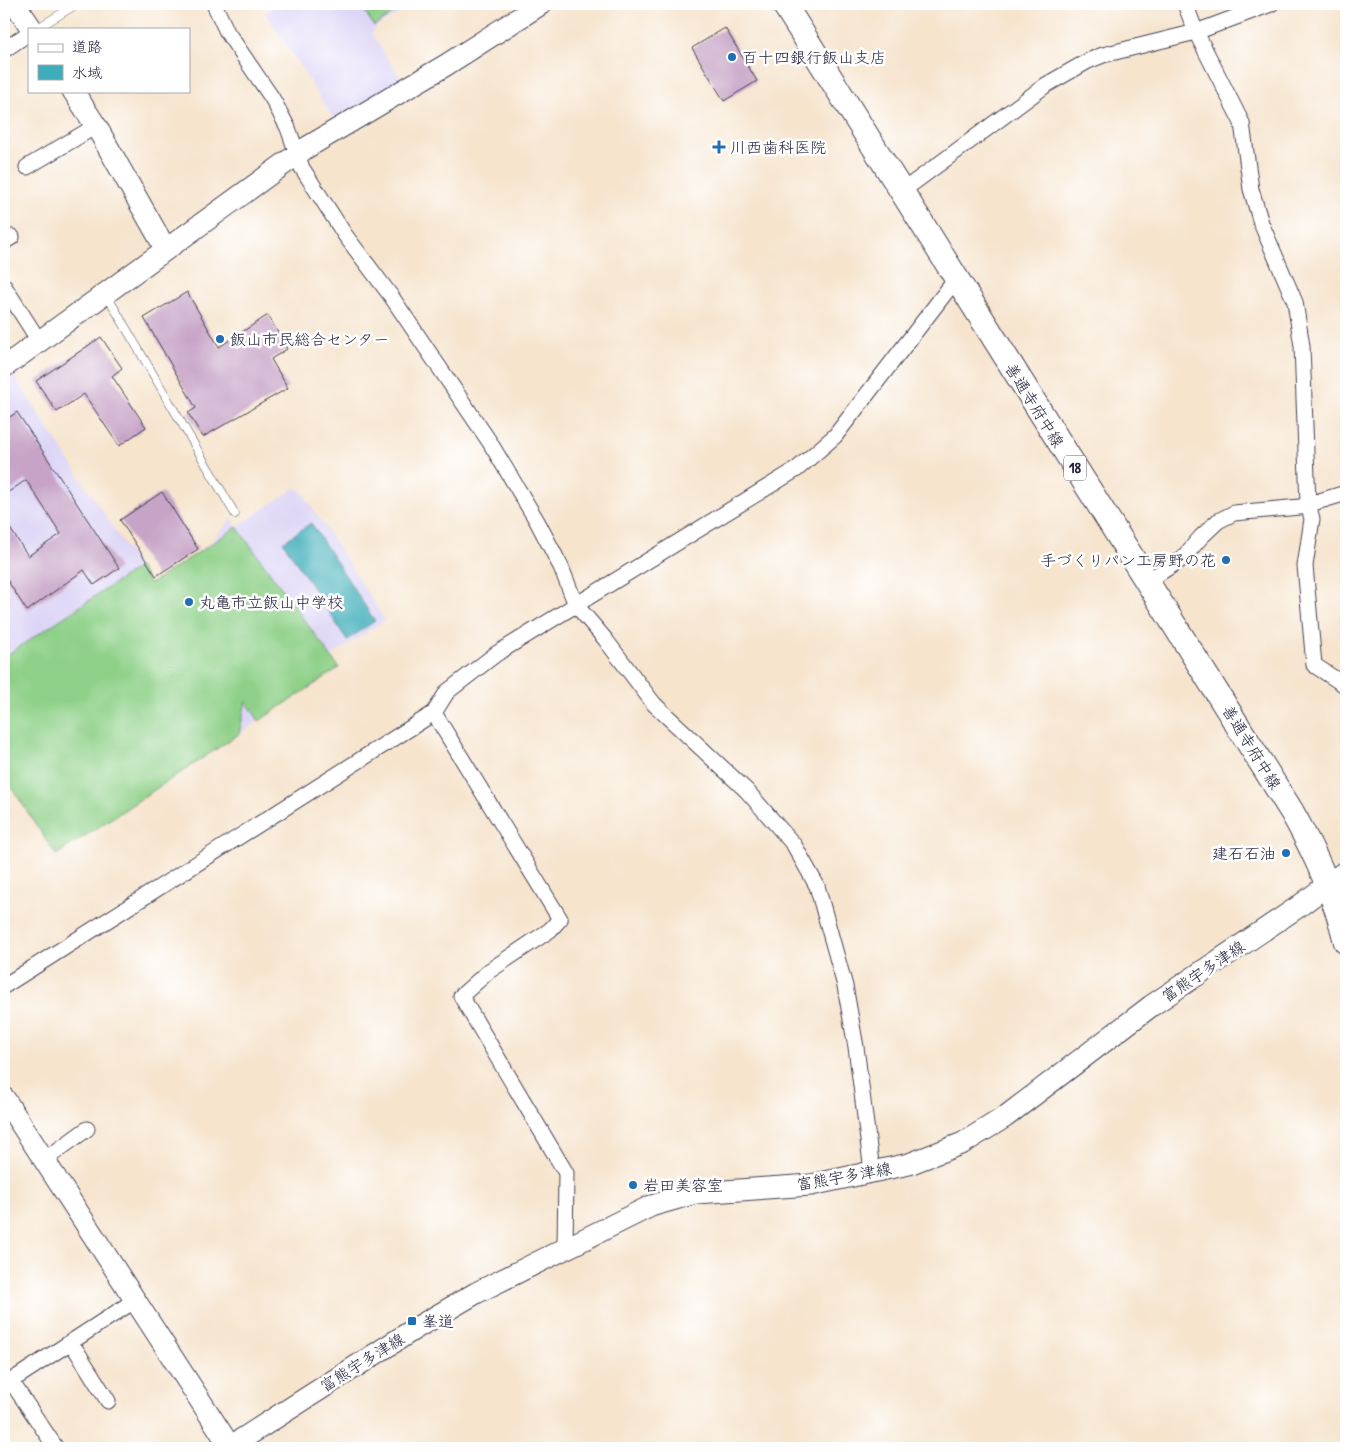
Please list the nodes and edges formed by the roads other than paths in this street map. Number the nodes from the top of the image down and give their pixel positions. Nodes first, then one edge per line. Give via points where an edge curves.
1 (16, 4) edge
2 (78, 4) edge
3 (214, 4) edge
4 (541, 4) edge
5 (784, 4) edge
6 (1185, 4) edge
7 (1271, 4) edge
8 (31, 28) edge
9 (38, 28) edge
10 (1196, 32) junction
11 (28, 34) edge
12 (4, 50) edge
13 (74, 92) edge
14 (96, 126) junction
15 (296, 154) junction
16 (27, 167) dead end
17 (901, 192) junction
18 (165, 248) junction
19 (956, 279) junction
20 (4, 286) edge
21 (105, 293) junction
22 (39, 341) junction
23 (4, 367) edge
24 (1346, 493) edge
25 (1308, 504) junction
26 (235, 514) dead end
27 (1147, 581) junction
28 (576, 605) junction
29 (1346, 686) edge
30 (434, 713) junction
31 (1346, 871) edge
32 (1327, 885) junction
33 (1346, 942) edge
34 (4, 986) edge
35 (4, 1098) edge
36 (87, 1129) dead end
37 (44, 1162) junction
38 (872, 1171) junction
39 (565, 1248) junction
40 (134, 1301) junction
41 (71, 1342) junction
42 (108, 1401) dead end
43 (56, 1448) edge
44 (230, 1448) edge

1 - 8 street
2 - 9 lane
3 - 15 street via 227,32 272,98 288,128
4 - 15 street
5 - 17 main road, 善通寺府中線 / 18
6 - 10 street
7 - 10 street
10 - 17 street via 1088,61 1046,85
10 - 25 street via 1242,123 1251,189 1261,223 1295,302 1302,346
11 - 12 street
13 - 14 street
14 - 16 street
14 - 18 street
15 - 18 street
15 - 28 street via 345,235 391,296 489,441 537,521
17 - 19 main road, 善通寺府中線 / 18
18 - 21 street
19 - 27 main road, 善通寺府中線 / 18
19 - 28 street via 835,436 797,469
20 - 22 street
21 - 22 street
21 - 26 lane
22 - 23 street
24 - 25 street
25 - 27 street via 1234,513 1218,521 1182,559
25 - 29 street via 1312,518 1305,566 1314,665
27 - 32 main road, 善通寺府中線 / 18 via 1292,812
28 - 30 street via 496,654 447,692
28 - 38 street via 654,704 759,805 794,845 817,886 845,986
30 - 34 street
30 - 39 street via 560,919 550,930 489,971 461,996 566,1173
31 - 32 street, 富熊宇多津線
32 - 33 main road, 善通寺府中線 / 18
32 - 38 street, 富熊宇多津線 via 1151,1006 1005,1117 963,1143 909,1164
35 - 37 street
36 - 37 street
37 - 40 street
38 - 39 street, 富熊宇多津線 via 811,1185 730,1189 674,1198
39 - 44 street, 富熊宇多津線 via 416,1328
40 - 41 street
40 - 44 street
41 - 42 street
41 - 43 street via 11,1381

